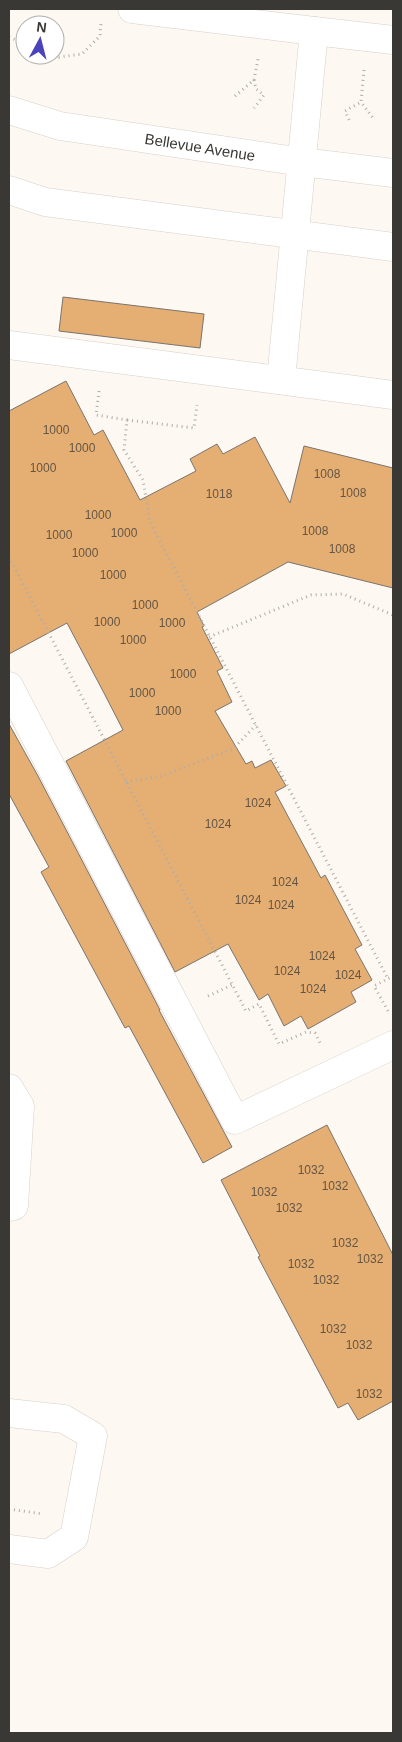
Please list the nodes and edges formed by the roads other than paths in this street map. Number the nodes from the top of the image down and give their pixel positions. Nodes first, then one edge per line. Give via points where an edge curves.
1 (132, 9) edge
2 (314, 30) junction
3 (393, 40) edge
4 (9, 110) edge
5 (302, 162) junction
6 (393, 173) edge
7 (9, 190) edge
8 (295, 234) junction
9 (393, 247) edge
10 (9, 345) edge
11 (281, 380) junction
12 (393, 394) edge
13 (9, 686) edge
14 (393, 1046) edge
15 (9, 1088) edge
16 (9, 1207) edge
17 (9, 1413) edge
18 (9, 1549) edge

1 - 2 street
2 - 3 street
2 - 5 street
4 - 5 street, Bellevue Avenue via 60,126
5 - 6 street, Bellevue Avenue
5 - 8 street
7 - 8 street via 45,202
8 - 9 street
8 - 11 street
10 - 11 street
11 - 12 street
13 - 14 street via 235,1120
15 - 16 street via 20,1106 14,1206
17 - 18 street via 64,1419 93,1436 74,1537 48,1554

